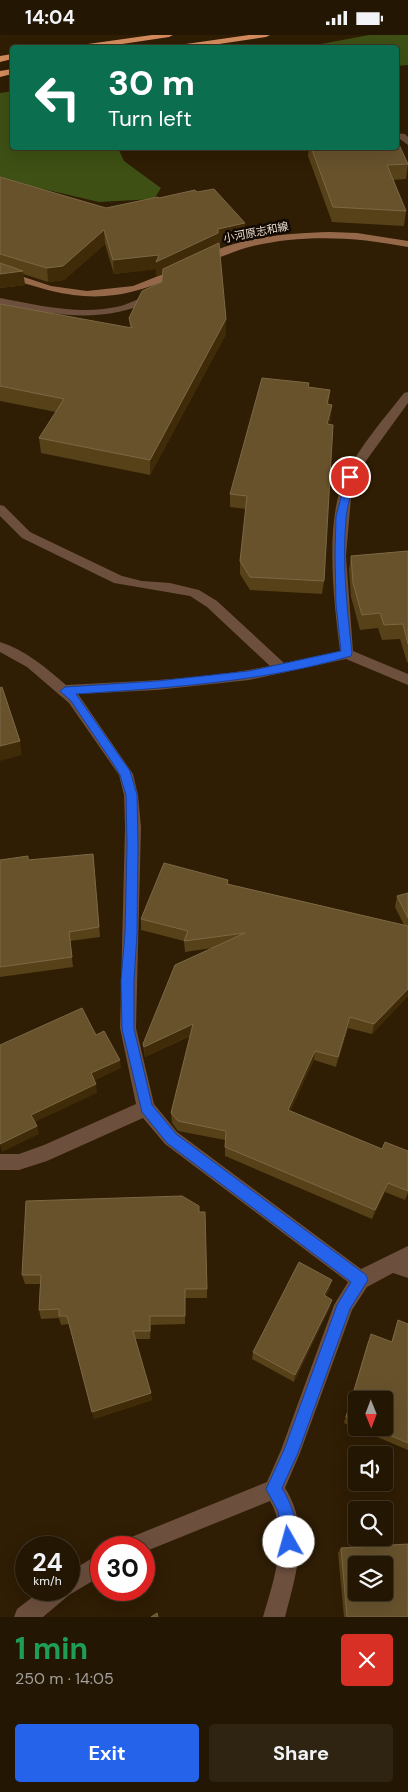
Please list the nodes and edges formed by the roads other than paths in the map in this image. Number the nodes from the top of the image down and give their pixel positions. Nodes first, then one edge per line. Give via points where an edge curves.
1 (169, 35) edge
2 (266, 35) edge
3 (102, 45) edge
4 (199, 45) edge
5 (408, 244) edge
6 (0, 272) edge
7 (157, 281) junction
8 (0, 301) edge
9 (408, 395) edge
10 (0, 509) edge
11 (0, 647) edge
12 (347, 653) junction
13 (281, 667) junction
14 (408, 680) edge
15 (65, 691) junction
16 (146, 1107) junction
17 (0, 1162) edge
18 (402, 1262) edge
19 (360, 1280) junction
20 (274, 1489) junction
21 (155, 1537) edge
22 (46, 1601) edge
23 (25, 1617) edge
24 (274, 1617) edge

1 - 3 highway
2 - 4 highway
5 - 7 main road, 小河原志和線 via 366,236 304,235 217,253
6 - 7 main road, 小河原志和線 via 77,294 105,294
7 - 8 street via 158,293 139,305 105,313 66,313
9 - 12 street via 350,477 341,517 340,553 341,604
10 - 13 street via 26,535 119,580 194,593 212,604
11 - 15 street via 32,665
12 - 13 street
12 - 14 street
13 - 15 street via 249,675
15 - 16 street via 121,766 131,795 128,1029
16 - 17 street via 47,1153 19,1162
16 - 19 street via 171,1138
18 - 19 street
19 - 20 street via 344,1305
20 - 21 street
20 - 24 street via 285,1509 289,1542
22 - 23 street

